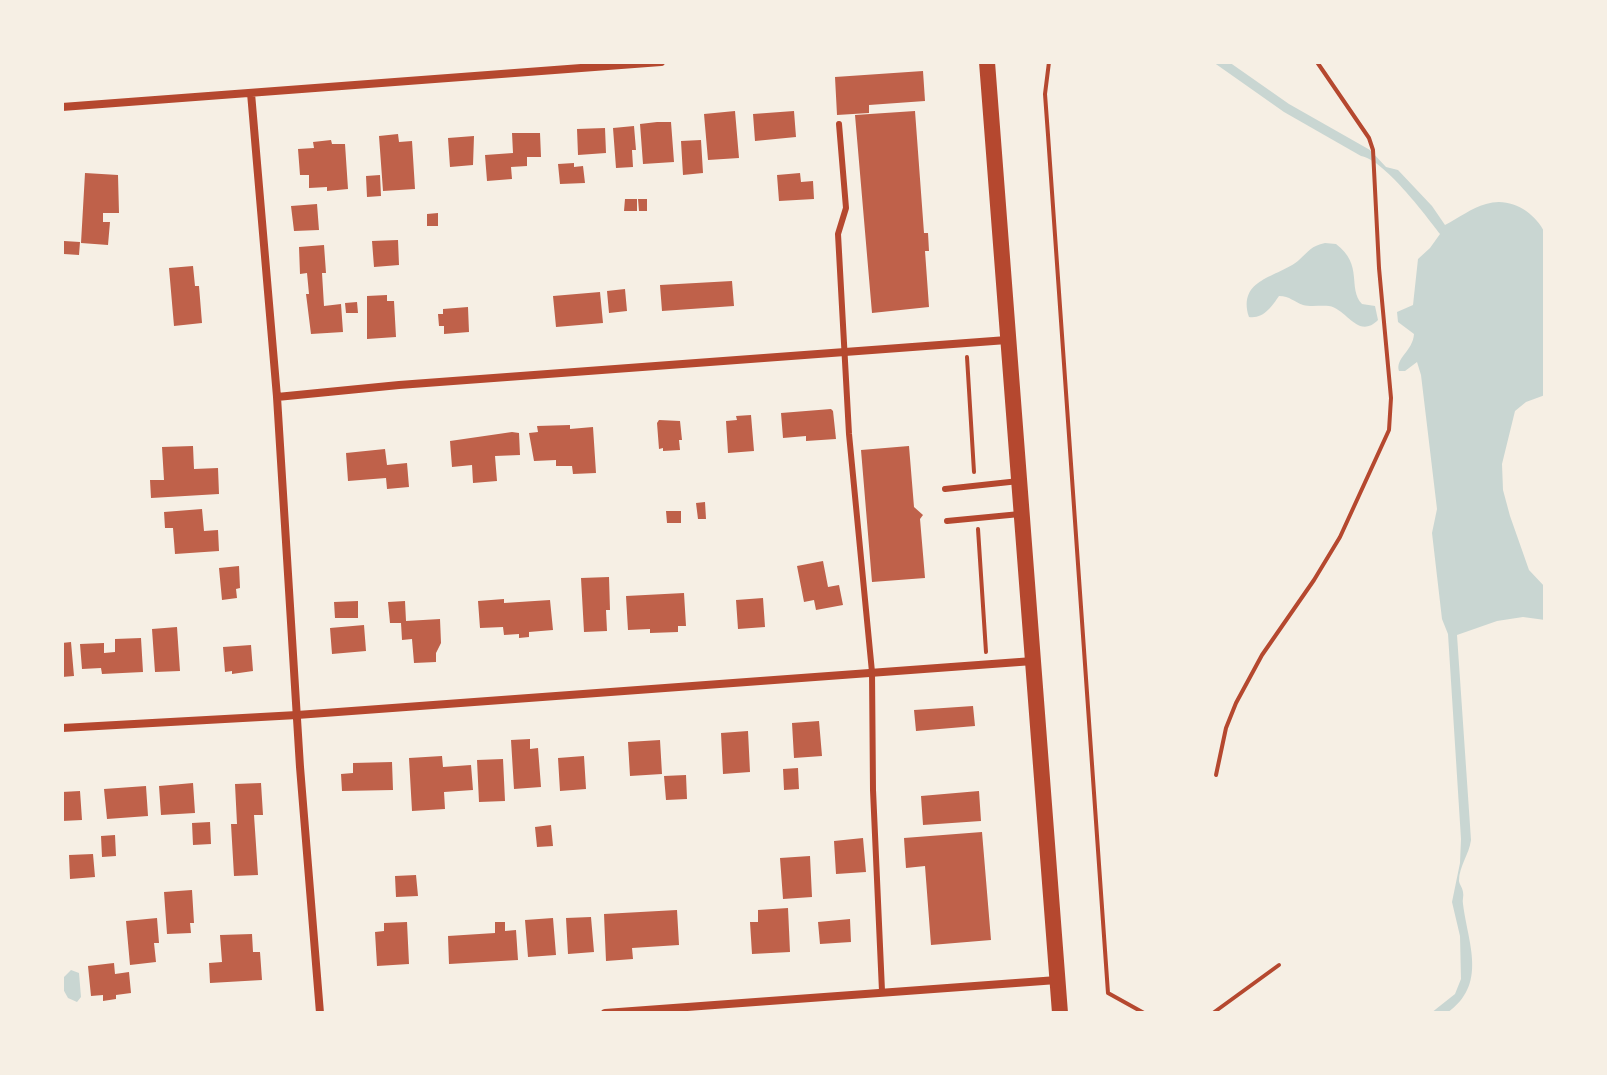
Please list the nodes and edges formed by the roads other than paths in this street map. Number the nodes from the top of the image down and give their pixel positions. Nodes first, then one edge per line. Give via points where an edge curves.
1 (661, 62) edge
2 (987, 62) edge
3 (251, 93) junction
4 (62, 107) edge
5 (839, 124) dead end
6 (1007, 340) junction
7 (845, 351) junction
8 (277, 397) junction
9 (1019, 481) junction
10 (945, 489) dead end
11 (1022, 514) junction
12 (947, 521) dead end
13 (1034, 661) junction
14 (872, 672) junction
15 (297, 715) junction
16 (62, 728) edge
17 (1057, 980) junction
18 (882, 991) junction
19 (320, 1013) edge
20 (605, 1013) edge
21 (1060, 1013) edge

1 - 3 street
2 - 6 main road
3 - 4 street
3 - 8 street
5 - 7 lane via 846,208 838,234
6 - 7 street
6 - 9 main road
7 - 8 street
7 - 14 lane
8 - 15 street
9 - 10 lane
9 - 11 main road
11 - 12 lane
11 - 13 main road
13 - 14 street
13 - 17 main road
14 - 15 street
14 - 18 lane
15 - 16 street
15 - 19 street
17 - 18 street
17 - 21 main road
18 - 20 street

